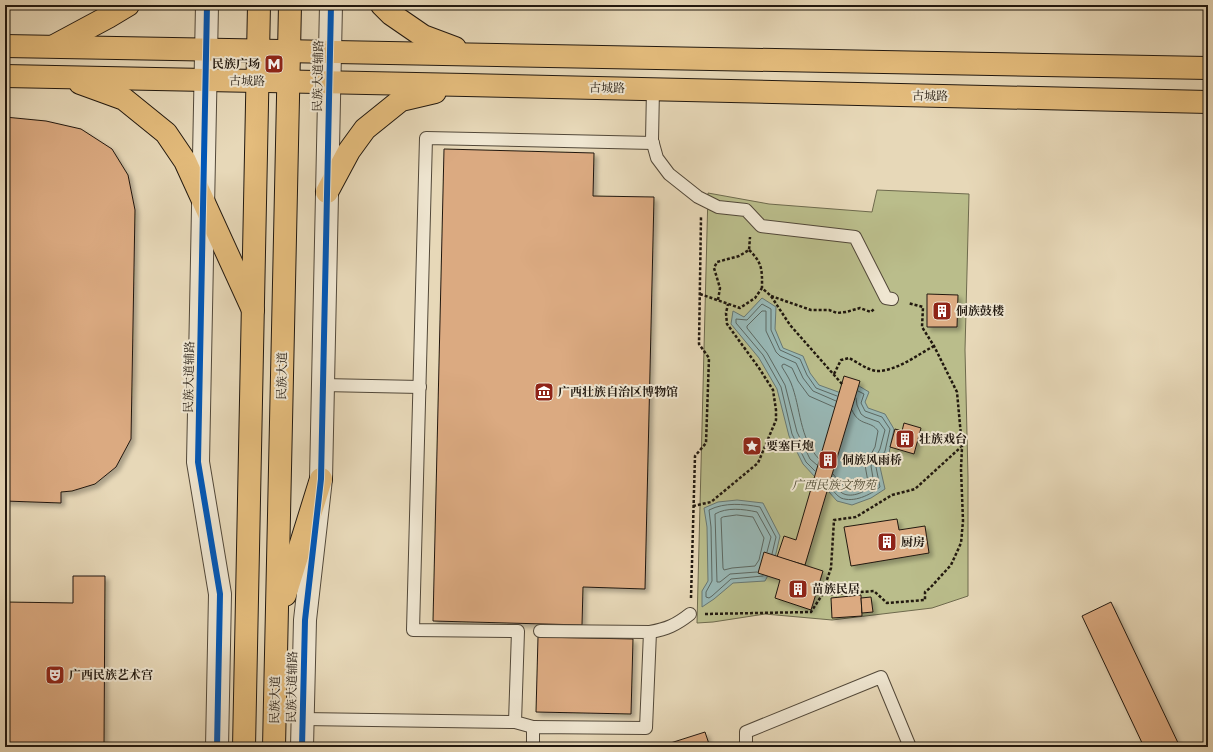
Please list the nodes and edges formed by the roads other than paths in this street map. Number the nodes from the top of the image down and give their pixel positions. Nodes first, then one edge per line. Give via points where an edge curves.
1 (128, 5) edge
2 (207, 5) edge
3 (259, 5) edge
4 (290, 5) edge
5 (331, 5) edge
6 (382, 5) edge
7 (5, 46) edge
8 (52, 46) junction
9 (206, 49) junction
10 (258, 50) junction
11 (289, 50) junction
12 (330, 51) junction
13 (467, 53) junction
14 (1208, 68) edge
15 (5, 76) edge
16 (66, 78) junction
17 (206, 80) junction
18 (258, 81) junction
19 (288, 81) junction
20 (329, 82) junction
21 (466, 84) junction
22 (653, 89) junction
23 (1208, 102) edge
24 (653, 143) junction
25 (327, 192) junction
26 (203, 203) junction
27 (889, 298) road end
28 (253, 310) junction
29 (323, 385) junction
30 (420, 387) junction
31 (321, 479) junction
32 (690, 614) road end
33 (277, 619) junction
34 (540, 631) dead end
35 (650, 632) junction
36 (302, 719) junction
37 (515, 722) junction
38 (533, 727) junction
39 (217, 747) edge
40 (244, 747) edge
41 (274, 747) edge
42 (302, 747) edge
43 (533, 747) edge
44 (746, 747) edge
45 (910, 747) edge

1 - 8 main road
2 - 9 street, 民族大道辅路
3 - 10 main road
4 - 11 main road, 民族大道
5 - 12 street, 民族大道辅路
6 - 13 main road via 423,36
7 - 8 main road
8 - 9 main road
9 - 10 main road
9 - 17 street, 民族大道辅路
10 - 11 main road
10 - 18 main road
11 - 12 main road
11 - 19 main road, 民族大道
12 - 13 main road
12 - 20 street, 民族大道辅路
13 - 14 main road
15 - 16 main road, 古城路
16 - 17 main road, 古城路
16 - 26 main road via 124,99 166,133 185,161
17 - 18 main road, 古城路
17 - 26 street, 民族大道辅路
18 - 19 main road, 古城路
18 - 28 main road
19 - 20 main road, 古城路
19 - 33 main road, 民族大道
20 - 21 main road, 古城路
20 - 25 street, 民族大道辅路
21 - 22 main road, 古城路
21 - 25 main road via 401,100 365,129 349,151
22 - 23 main road, 古城路
22 - 24 lane
24 - 27 lane via 657,158 669,174 701,199 718,207 746,210 761,226 855,237
24 - 30 lane via 426,138
25 - 29 street, 民族大道辅路
26 - 28 main road
26 - 39 street, 民族大道辅路 via 198,462 220,594
28 - 40 main road
29 - 30 lane
29 - 31 street, 民族大道辅路
30 - 37 lane via 413,630 518,631
31 - 33 main road
31 - 36 street, 民族大道辅路 via 305,620
32 - 35 lane via 673,626
33 - 41 main road, 民族大道
34 - 35 lane
35 - 38 lane via 646,728
36 - 37 lane
36 - 42 street, 民族大道辅路
37 - 38 lane
38 - 43 lane
44 - 45 lane via 746,732 881,677

